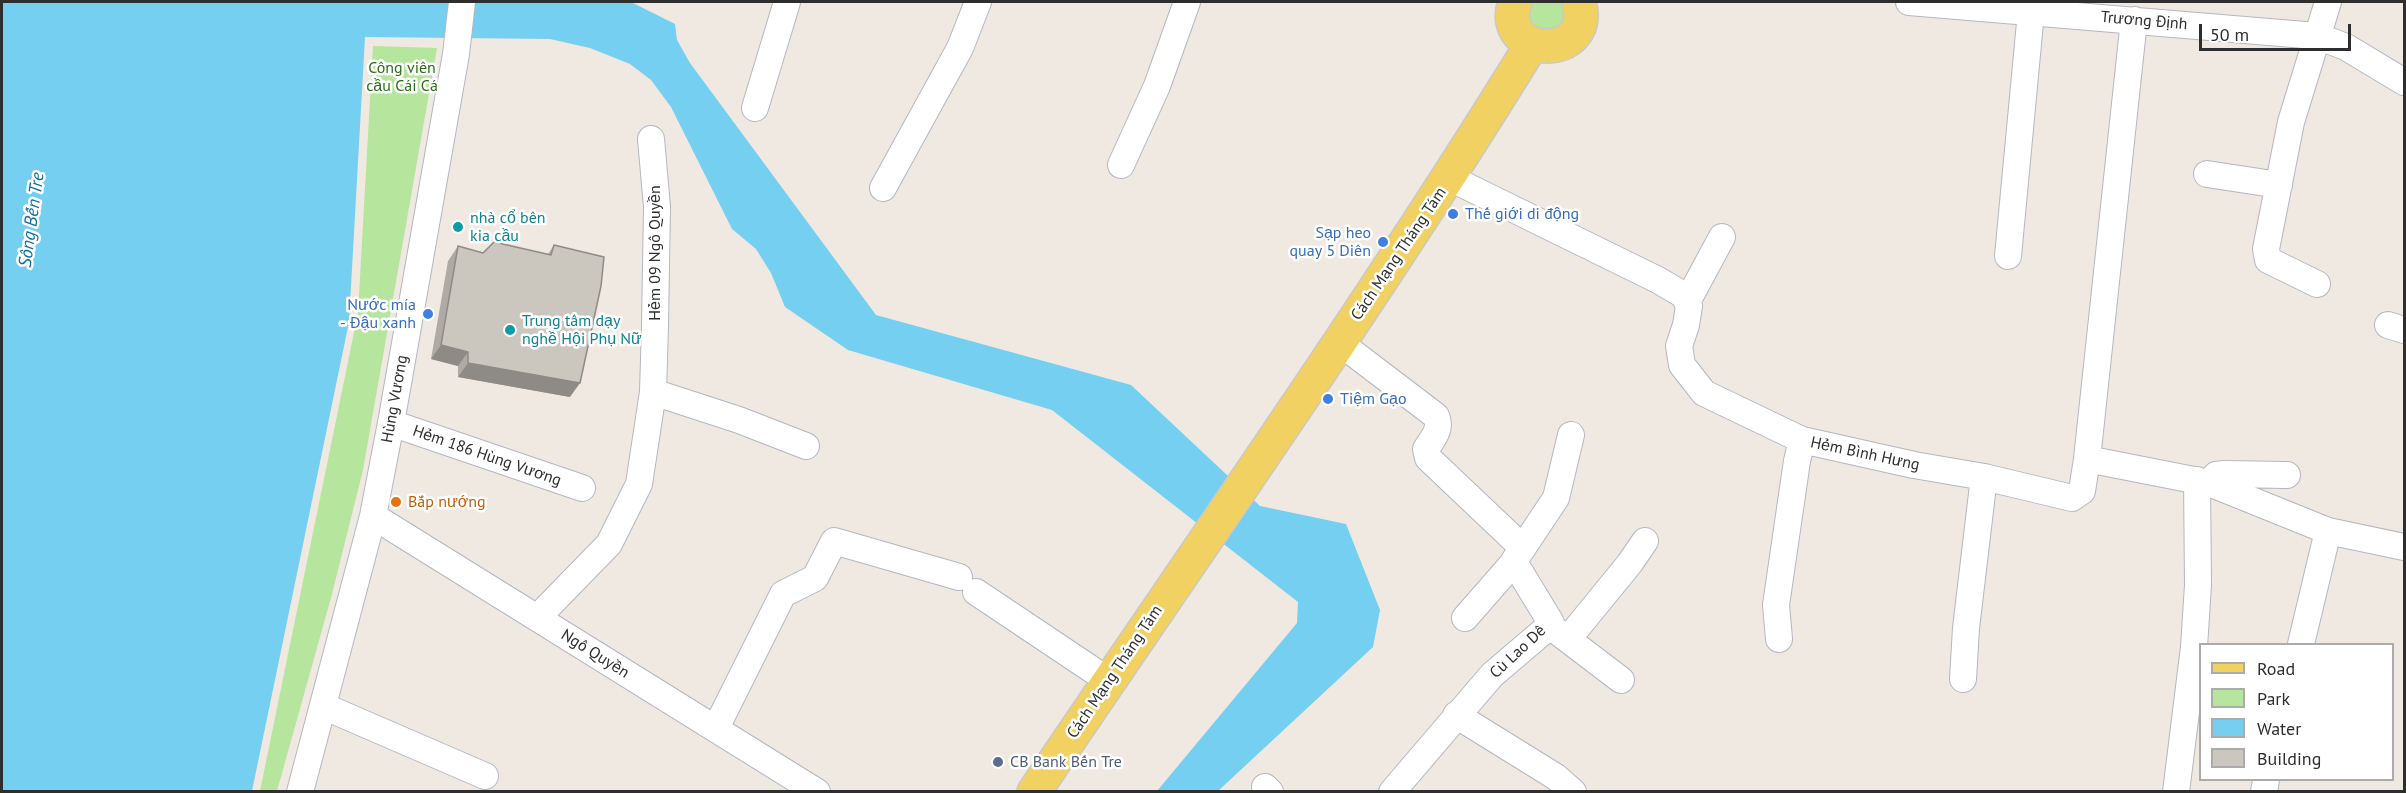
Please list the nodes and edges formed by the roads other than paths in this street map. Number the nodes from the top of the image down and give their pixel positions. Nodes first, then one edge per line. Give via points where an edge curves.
1 (462, 2) edge
2 (786, 2) edge
3 (978, 2) edge
4 (1187, 2) edge
5 (1515, 2) edge
6 (1909, 2) edge
7 (2328, 2) edge
8 (1588, 4) edge
9 (2031, 12) junction
10 (2134, 20) junction
11 (2317, 36) junction
12 (1532, 44) junction
13 (2404, 82) edge
14 (755, 108) dead end
15 (651, 139) dead end
16 (1122, 165) dead end
17 (2207, 174) dead end
18 (1450, 178) junction
19 (2279, 185) junction
20 (883, 188) dead end
21 (1722, 237) dead end
22 (2008, 256) dead end
23 (2317, 284) dead end
24 (1687, 302) junction
25 (1340, 343) junction
26 (653, 392) junction
27 (391, 423) junction
28 (1571, 435) dead end
29 (1802, 440) junction
30 (806, 446) dead end
31 (2086, 459) junction
32 (2287, 476) dead end
33 (1984, 477) junction
34 (2203, 481) junction
35 (582, 488) dead end
36 (373, 516) junction
37 (2328, 531) junction
38 (1644, 541) dead end
39 (2404, 547) edge
40 (1518, 555) junction
41 (537, 618) junction
42 (1465, 618) dead end
43 (1558, 632) junction
44 (1779, 639) dead end
45 (2301, 643) edge
46 (2197, 648) edge
47 (1963, 679) dead end
48 (1621, 680) dead end
49 (1109, 681) junction
50 (323, 706) junction
51 (1456, 715) junction
52 (716, 728) junction
53 (485, 776) dead end
54 (300, 792) edge
55 (817, 792) edge
56 (1034, 792) edge
57 (1392, 792) edge
58 (1573, 792) edge
59 (2176, 792) edge

1 - 27 street, Hùng Vương
2 - 14 street
3 - 20 street via 960,48
4 - 16 street via 1157,87
5 - 12 main road via 1512,18 1516,29
6 - 9 street, Trương Định
7 - 11 street
8 - 12 main road via 1566,41 1556,46
9 - 10 street, Trương Định
9 - 22 street
10 - 11 street, Trương Định
10 - 31 street, Hẻm Bình Hưng
11 - 13 street, Trương Định via 2346,47
11 - 19 street via 2291,122
12 - 18 main road, Cách Mạng Tháng Tám
15 - 26 street, Hẻm 09 Ngô Quyền via 657,207
17 - 19 street
18 - 24 street via 1658,280 1685,296
18 - 25 main road, Cách Mạng Tháng Tám
19 - 23 street via 2266,249 2268,260
21 - 24 street
24 - 29 street, Hẻm Bình Hưng via 1686,325 1679,346 1682,365 1704,393
25 - 40 street, Cù Lao Dê via 1436,416 1438,429 1426,449 1428,458
25 - 49 main road, Cách Mạng Tháng Tám
26 - 30 street
26 - 41 street, Hẻm 09 Ngô Quyền via 639,484 609,544
27 - 35 street, Hẻm 186 Hùng Vương
27 - 36 street, Hùng Vương
28 - 40 street via 1556,498
29 - 33 street, Hẻm Bình Hưng
29 - 44 street via 1777,593 1775,619
31 - 33 street, Hẻm Bình Hưng via 2082,491 2072,498
31 - 34 street
32 - 34 street via 2224,474
33 - 47 street
34 - 37 street
34 - 46 street
36 - 41 street, Ngô Quyền
36 - 50 street, Hùng Vương
37 - 39 street
37 - 45 street
38 - 43 street via 1630,563
40 - 42 street
40 - 43 street, Cù Lao Dê
41 - 52 street, Ngô Quyền
43 - 48 street
43 - 51 street, Cù Lao Dê via 1492,675
46 - 59 street
49 - 52 street via 968,585 834,541 815,578 783,594
49 - 56 main road, Cách Mạng Tháng Tám
50 - 53 street
50 - 54 street, Hùng Vương
51 - 57 street, Cù Lao Dê
51 - 58 street via 1556,777
52 - 55 street, Ngô Quyền

